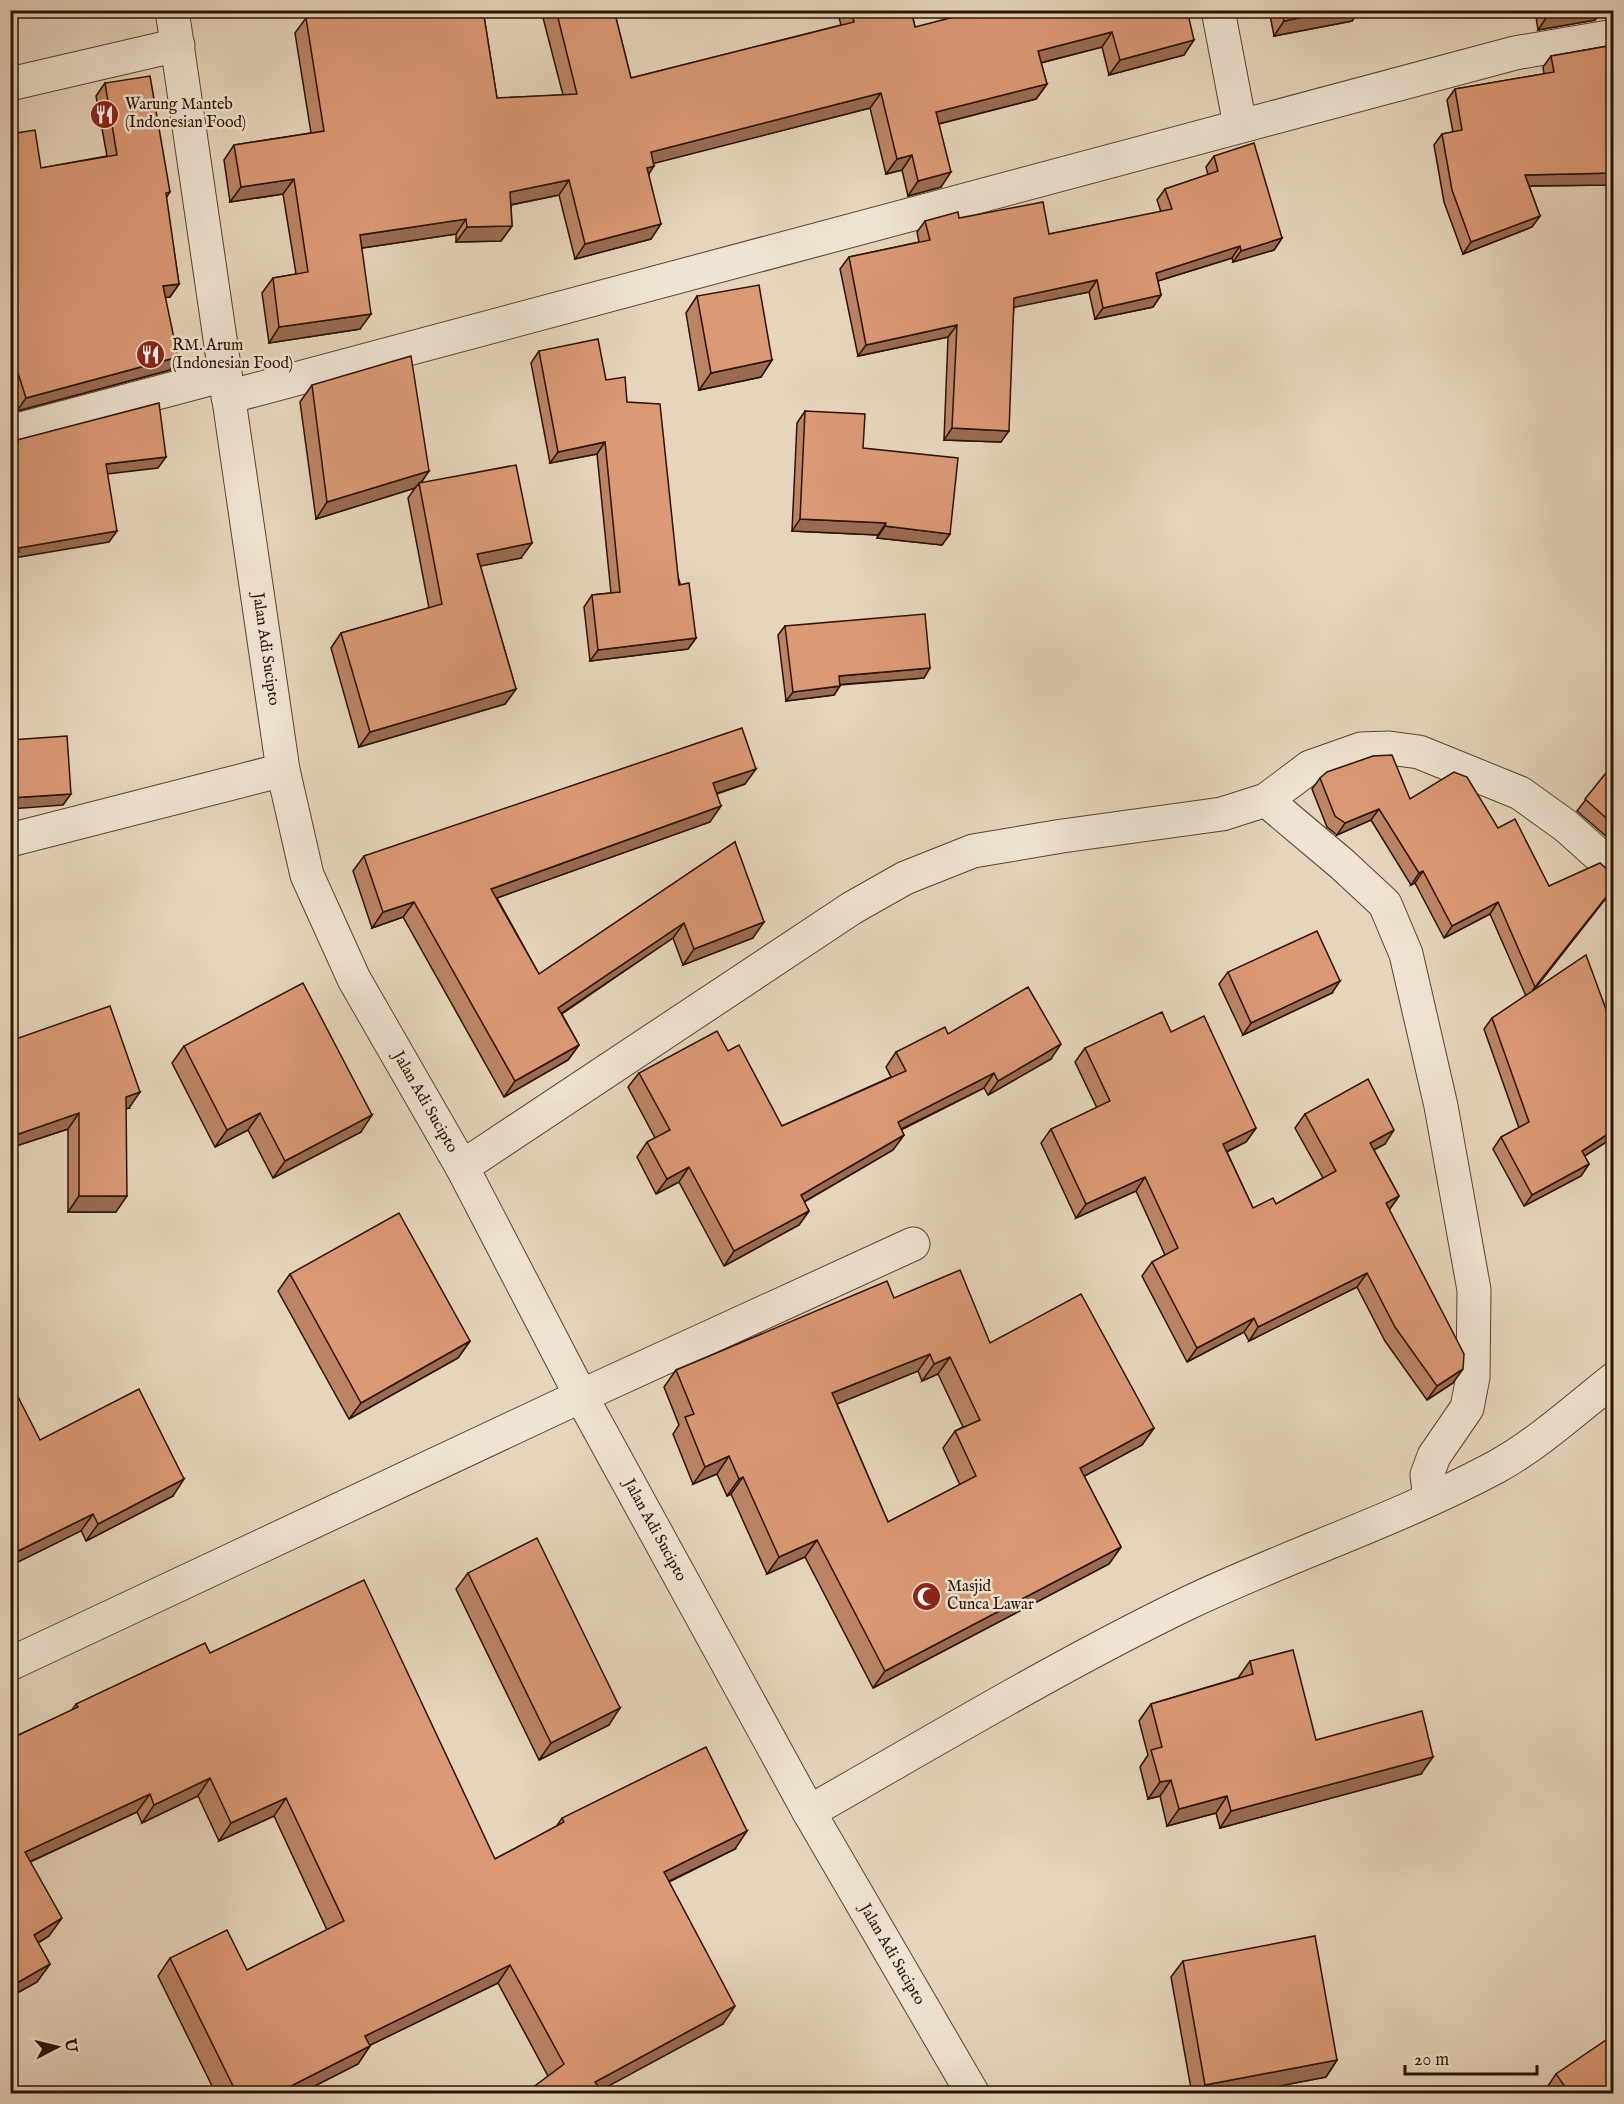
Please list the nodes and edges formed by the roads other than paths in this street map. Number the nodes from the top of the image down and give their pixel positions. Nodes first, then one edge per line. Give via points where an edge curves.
1 (172, 10) edge
2 (1218, 10) edge
3 (1614, 36) edge
4 (178, 45) junction
5 (10, 84) edge
6 (1240, 126) junction
7 (226, 386) junction
8 (10, 432) edge
9 (283, 770) junction
10 (1266, 800) junction
11 (10, 840) edge
12 (1614, 869) edge
13 (462, 1167) junction
14 (913, 1244) dead end
15 (1614, 1379) edge
16 (581, 1396) junction
17 (1430, 1498) junction
18 (10, 1664) edge
19 (809, 1812) junction
20 (973, 2094) edge

1 - 4 street, Jalan Adi Sucipto
2 - 6 street
3 - 6 street via 1515,54
4 - 5 street
4 - 7 street, Jalan Adi Sucipto
6 - 7 street
7 - 8 street
7 - 9 street, Jalan Adi Sucipto
9 - 11 street
9 - 13 street, Jalan Adi Sucipto via 307,875 344,958
10 - 12 street via 1310,767 1346,753 1389,748 1419,752 1520,793 1566,826
10 - 13 street via 1222,814 973,851 905,878 852,908
10 - 17 street via 1385,904 1411,975 1443,1116 1474,1290 1473,1377 1467,1408 1434,1456 1427,1475
13 - 16 street, Jalan Adi Sucipto
14 - 16 street
15 - 17 street via 1497,1466
16 - 18 street
16 - 19 street, Jalan Adi Sucipto
17 - 19 street via 1218,1588 1107,1642
19 - 20 street, Jalan Adi Sucipto

